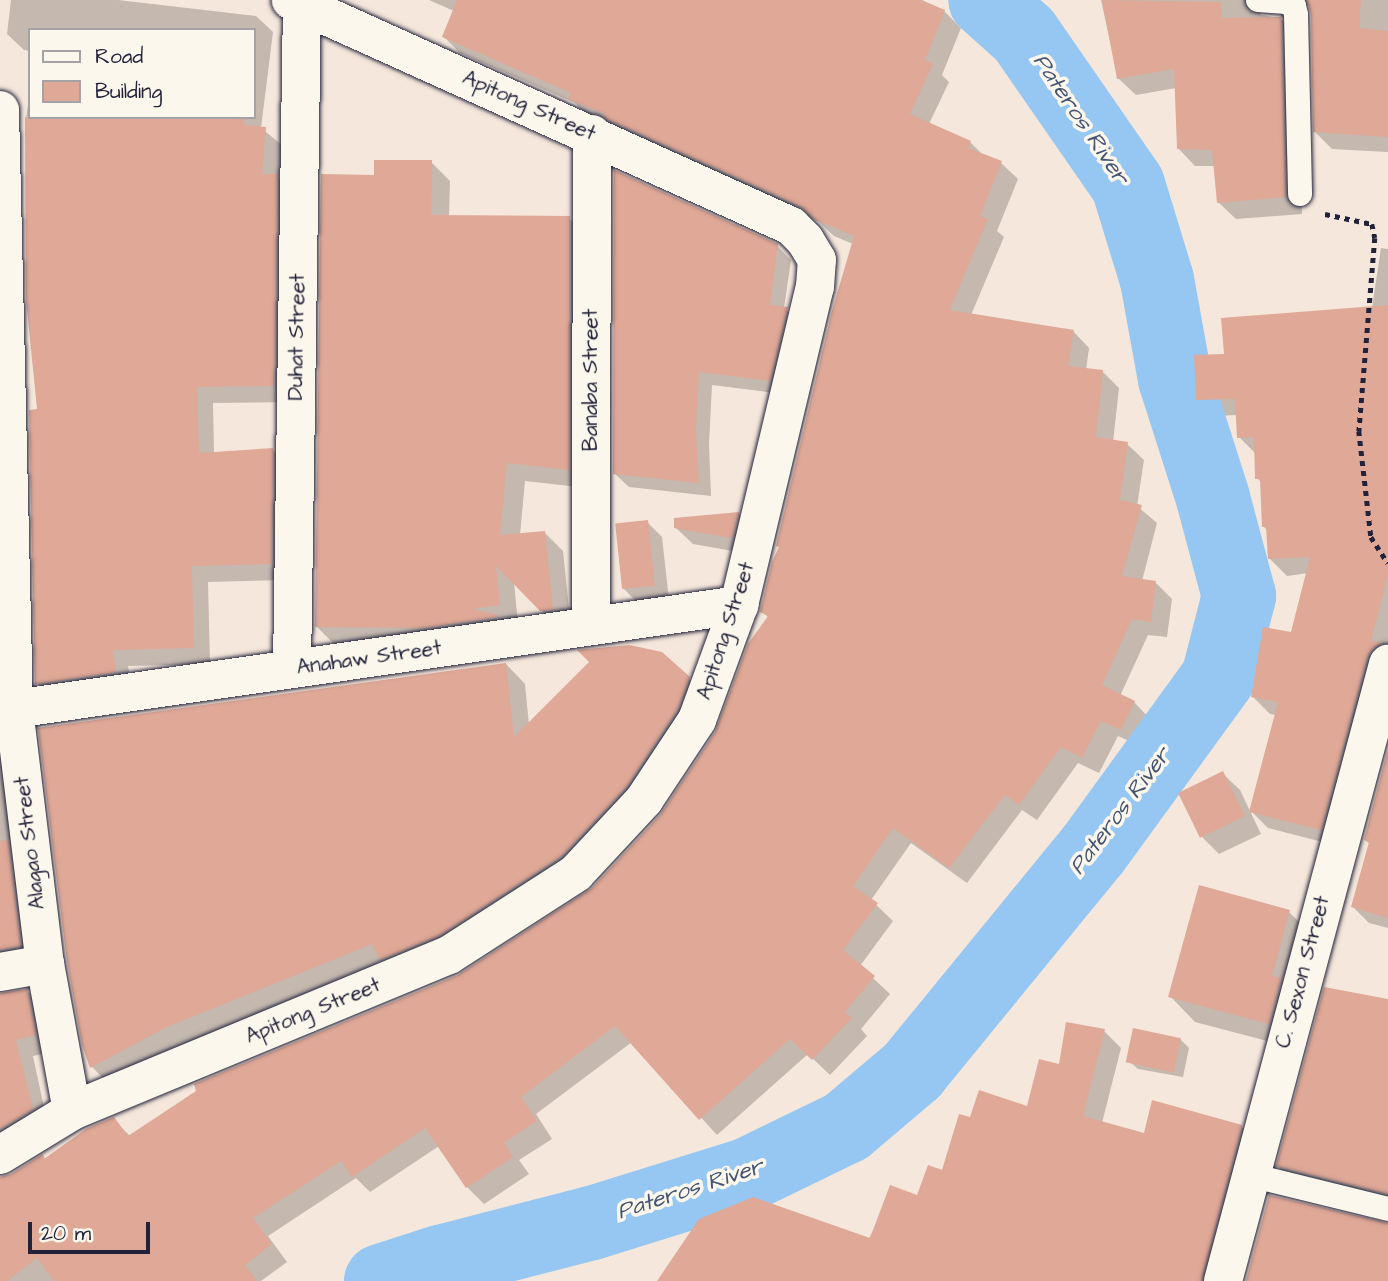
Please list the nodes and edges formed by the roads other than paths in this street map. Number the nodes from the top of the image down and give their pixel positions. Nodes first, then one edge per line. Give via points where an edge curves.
1 (1258, 0) edge
2 (296, 3) edge
3 (0, 110) edge
4 (592, 134) junction
5 (1300, 194) road end
6 (739, 606) junction
7 (591, 625) junction
8 (1388, 664) edge
9 (292, 669) junction
10 (7, 710) edge
11 (45, 964) junction
12 (0, 972) edge
13 (72, 1111) junction
14 (0, 1155) edge
15 (1250, 1175) junction
16 (1388, 1209) edge
17 (1223, 1281) edge

1 - 5 lane via 1294,5
2 - 4 street, Apitong Street
2 - 9 street, Duhat Street
3 - 10 street, Alagao Street
4 - 6 street, Apitong Street via 791,226 817,260 815,287
4 - 7 street, Banaba Street
6 - 7 street, Anahaw Street
6 - 13 street, Apitong Street via 697,720 645,800 576,873 449,955
7 - 9 street, Anahaw Street
8 - 15 street, C. Sexon Street
9 - 10 street, Anahaw Street
10 - 11 street, Alagao Street
11 - 12 street
11 - 13 street, Alagao Street
13 - 14 street, Apitong Street
15 - 16 lane
15 - 17 street, C. Sexon Street

